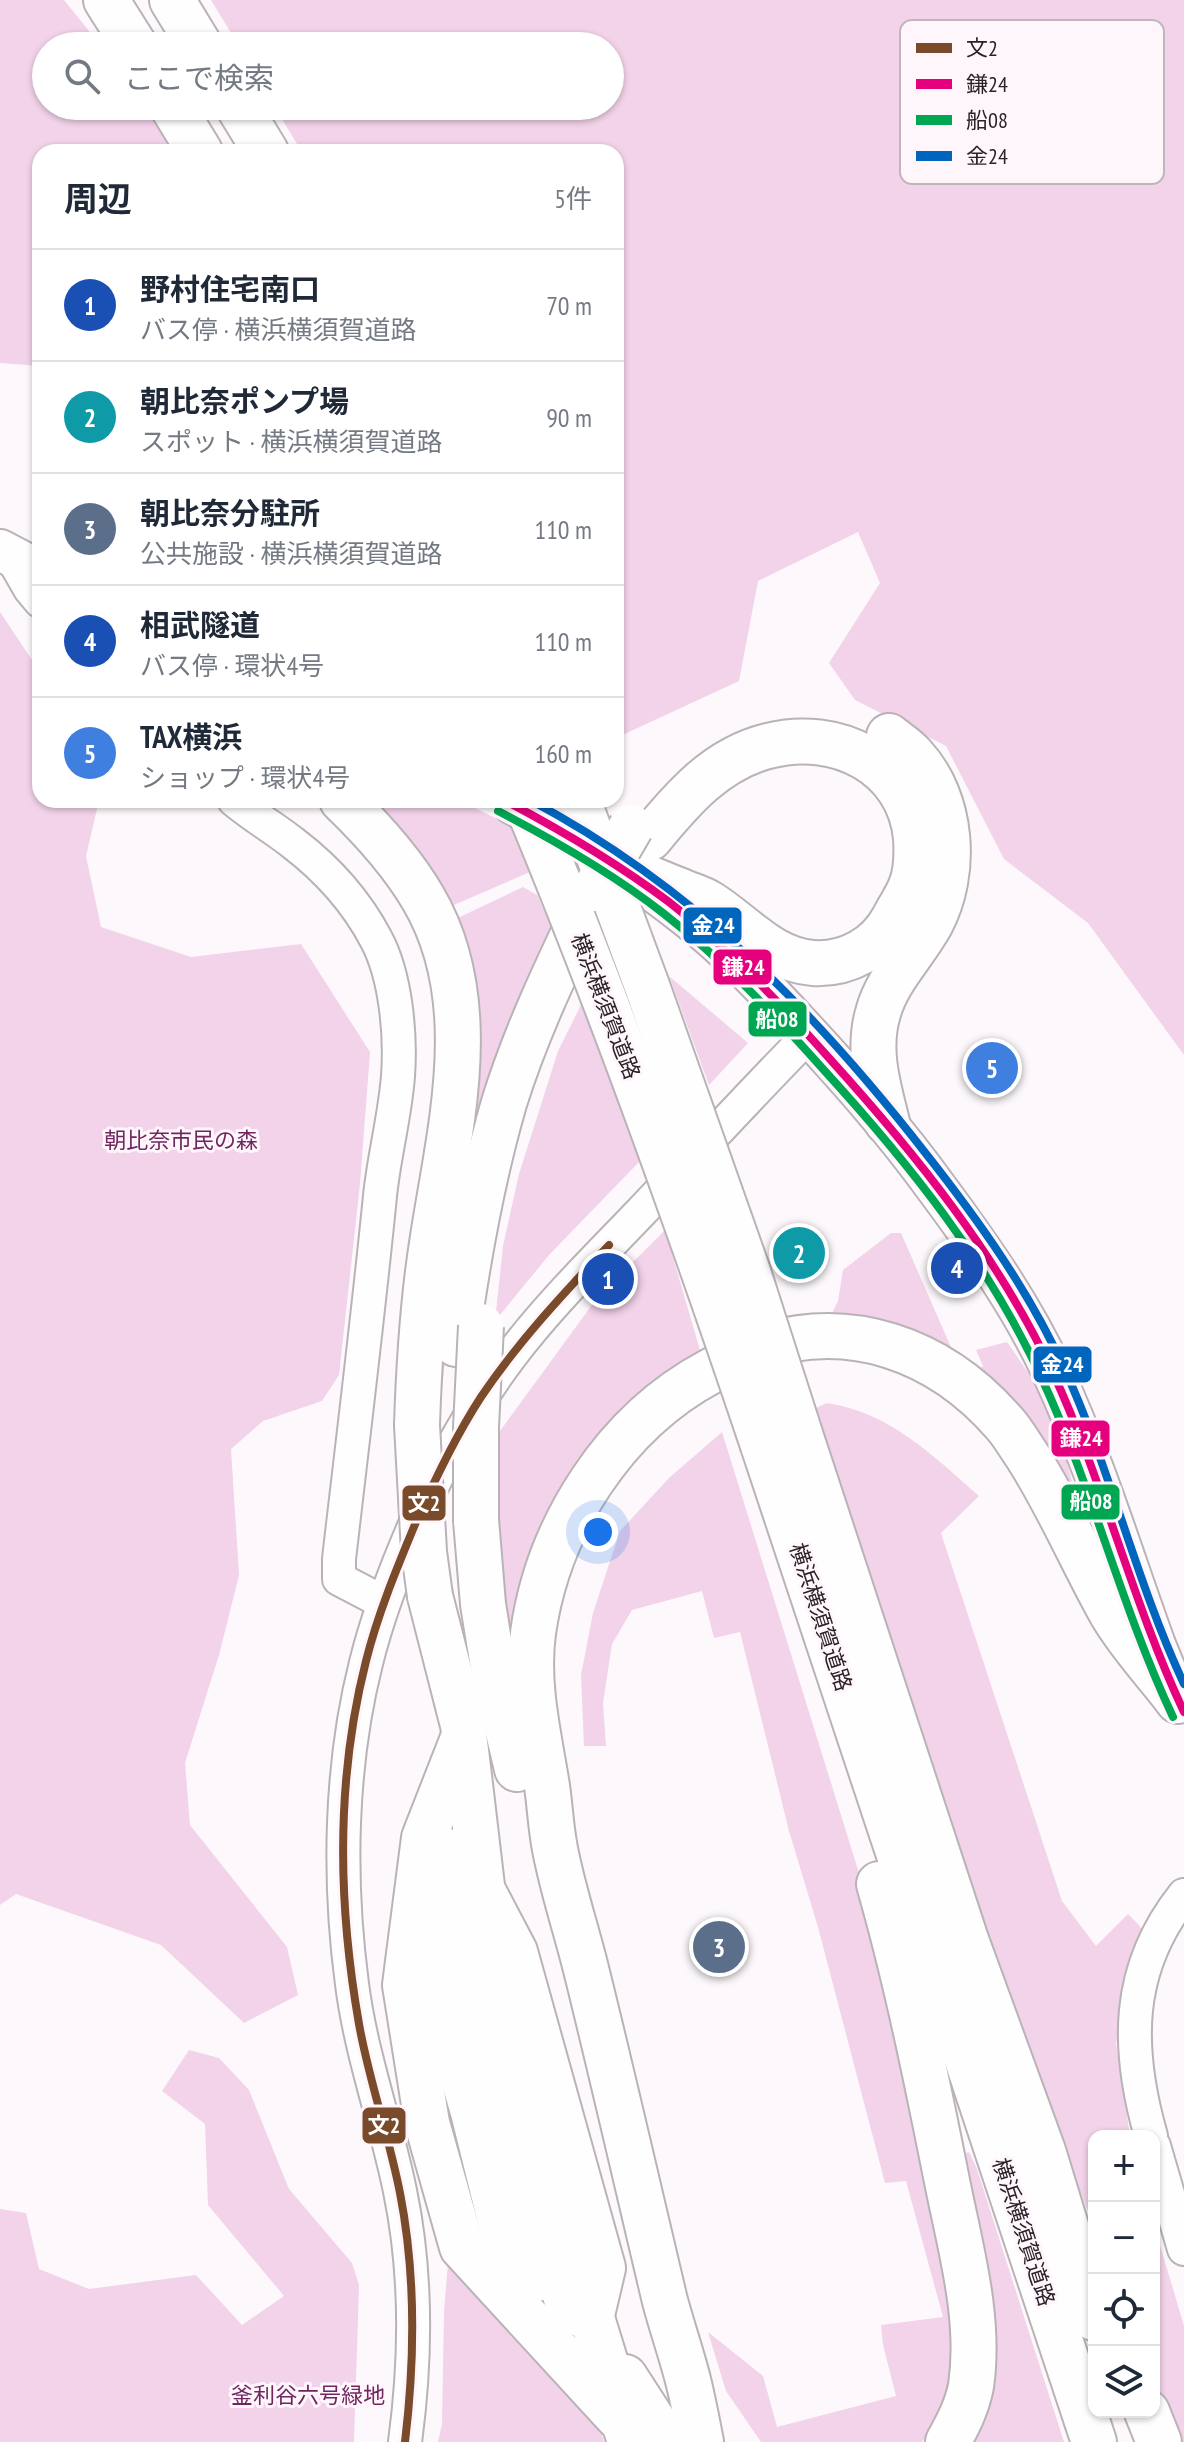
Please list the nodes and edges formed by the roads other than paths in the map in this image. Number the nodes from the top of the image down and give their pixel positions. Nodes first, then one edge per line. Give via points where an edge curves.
1 (172, 0) edge
2 (191, 32) edge
3 (181, 120) edge
4 (247, 120) edge
5 (195, 144) edge
6 (261, 144) edge
7 (17, 559) edge
8 (32, 591) edge
9 (245, 808) edge
10 (349, 808) edge
11 (520, 808) edge
12 (528, 808) edge
13 (581, 808) edge
14 (633, 844) junction
15 (809, 1035) junction
16 (887, 1122) junction
17 (781, 1439) junction
18 (790, 1524) junction
19 (465, 1526) junction
20 (383, 1602) junction
21 (1181, 1707) edge
22 (463, 1730) junction
23 (445, 1783) junction
24 (565, 1889) junction
25 (1184, 1895) edge
26 (472, 1910) junction
27 (1149, 2130) edge
28 (1043, 2151) junction
29 (1160, 2167) edge
30 (1184, 2249) edge
31 (1092, 2274) edge
32 (1088, 2298) edge
33 (596, 2330) junction
34 (675, 2335) junction
35 (555, 2349) junction
36 (689, 2382) junction
37 (1125, 2418) edge
38 (1149, 2418) edge
39 (628, 2433) edge
40 (405, 2442) edge
41 (667, 2442) edge
42 (701, 2442) edge
43 (732, 2442) edge
44 (948, 2442) edge
45 (1094, 2442) edge
46 (1134, 2442) edge
47 (1159, 2442) edge

1 - 2 highway
3 - 5 highway
4 - 6 highway
7 - 8 street
9 - 20 street via 295,844 358,908 378,942 397,1017 398,1074 339,1559 339,1579
10 - 22 highway, bridge via 425,900 452,976 457,1017 455,1100 424,1298 417,1425 430,1596
11 - 14 main road via 541,819
12 - 17 highway, 横浜横須賀道路, bridge via 680,1206
13 - 17 highway, 横浜横須賀道路, bridge via 743,1257
14 - 14 highway via 764,945 813,963 842,960 869,949 911,886 917,854 908,802 892,778 870,758 839,746 804,742 769,745 736,758 706,777
14 - 15 main road via 692,920
14 - 16 highway via 659,791 718,740 759,722 802,716 850,720 885,733 912,755 933,784 945,818 948,854 932,922 885,992 877,1015 872,1051
14 - 19 highway, bridge via 596,910 526,1108 505,1185 469,1335 476,1427
15 - 16 main road
15 - 20 street via 572,1284 510,1357 467,1419 434,1482
16 - 21 main road via 981,1247 1053,1372
17 - 18 highway, 横浜横須賀道路
17 - 28 highway, 横浜横須賀道路
18 - 44 highway via 919,2040 967,2280 971,2387 962,2419
18 - 45 highway, 横浜横須賀道路
19 - 22 highway
19 - 24 highway via 523,1791
20 - 40 street via 351,1743 344,1908 365,2058 400,2194 410,2268 413,2334
21 - 24 highway via 1115,1620 1040,1476 1006,1425 964,1384 924,1358 884,1342 793,1339 751,1350 705,1374 625,1439 586,1487 558,1540 533,1636 532,1683
22 - 23 highway
22 - 26 highway
23 - 26 highway via 443,1900
23 - 35 highway via 424,1838 405,1985 425,2108 462,2247
24 - 34 highway via 568,1986 643,2293
24 - 34 highway via 601,1941 671,2218 663,2292
25 - 27 street via 1151,1947 1138,1988 1134,2047
26 - 33 highway via 533,2099
26 - 33 highway via 515,1952 603,2268
26 - 35 highway via 537,2279
28 - 31 highway
28 - 32 highway, 横浜横須賀道路
29 - 30 street
33 - 39 highway
33 - 41 highway
34 - 36 highway
35 - 39 highway
36 - 42 highway
36 - 43 highway
37 - 46 highway
38 - 47 highway

